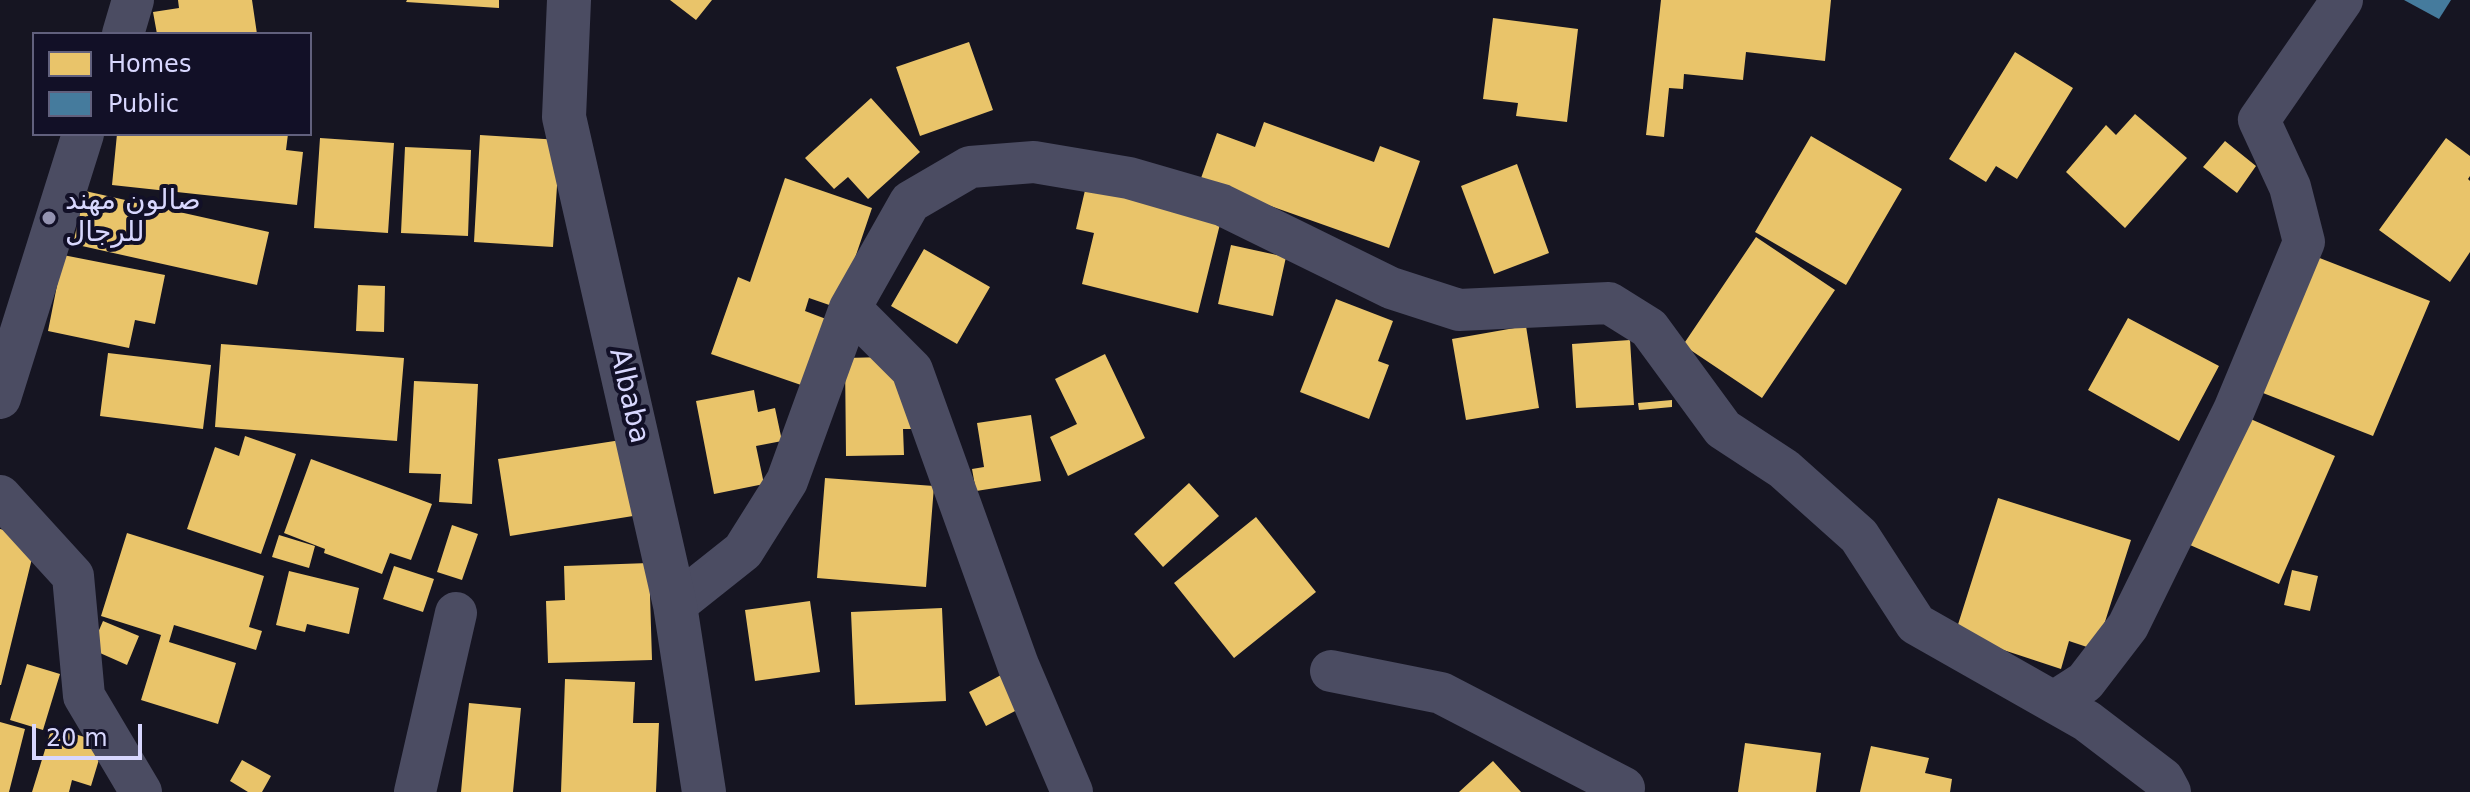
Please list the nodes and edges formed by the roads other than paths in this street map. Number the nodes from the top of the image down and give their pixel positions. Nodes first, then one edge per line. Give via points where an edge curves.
1 (133, 0) edge
2 (569, 0) edge
3 (2342, 0) edge
4 (124, 32) edge
5 (82, 136) edge
6 (850, 308) junction
7 (0, 398) edge
8 (0, 496) edge
9 (675, 605) junction
10 (456, 613) dead end
11 (1331, 671) dead end
12 (2054, 702) junction
13 (1627, 791) edge
14 (141, 792) edge
15 (415, 792) edge
16 (704, 792) edge
17 (1072, 792) edge
18 (2170, 792) edge

1 - 4 street
2 - 9 street, Albaba via 564,117
3 - 12 street via 2259,120 2290,187 2304,242 2234,410 2128,626 2085,682
5 - 7 street
6 - 9 street via 787,481 743,551
6 - 12 street via 910,202 970,167 1034,162 1129,178 1222,205 1391,288 1459,310 1609,303 1649,328 1723,429 1784,469 1859,536 1916,624
6 - 17 street via 912,370 1018,665
8 - 14 street via 73,576 84,696
9 - 16 street, Albaba
10 - 15 street
11 - 13 street via 1441,693
12 - 18 street via 2163,779

